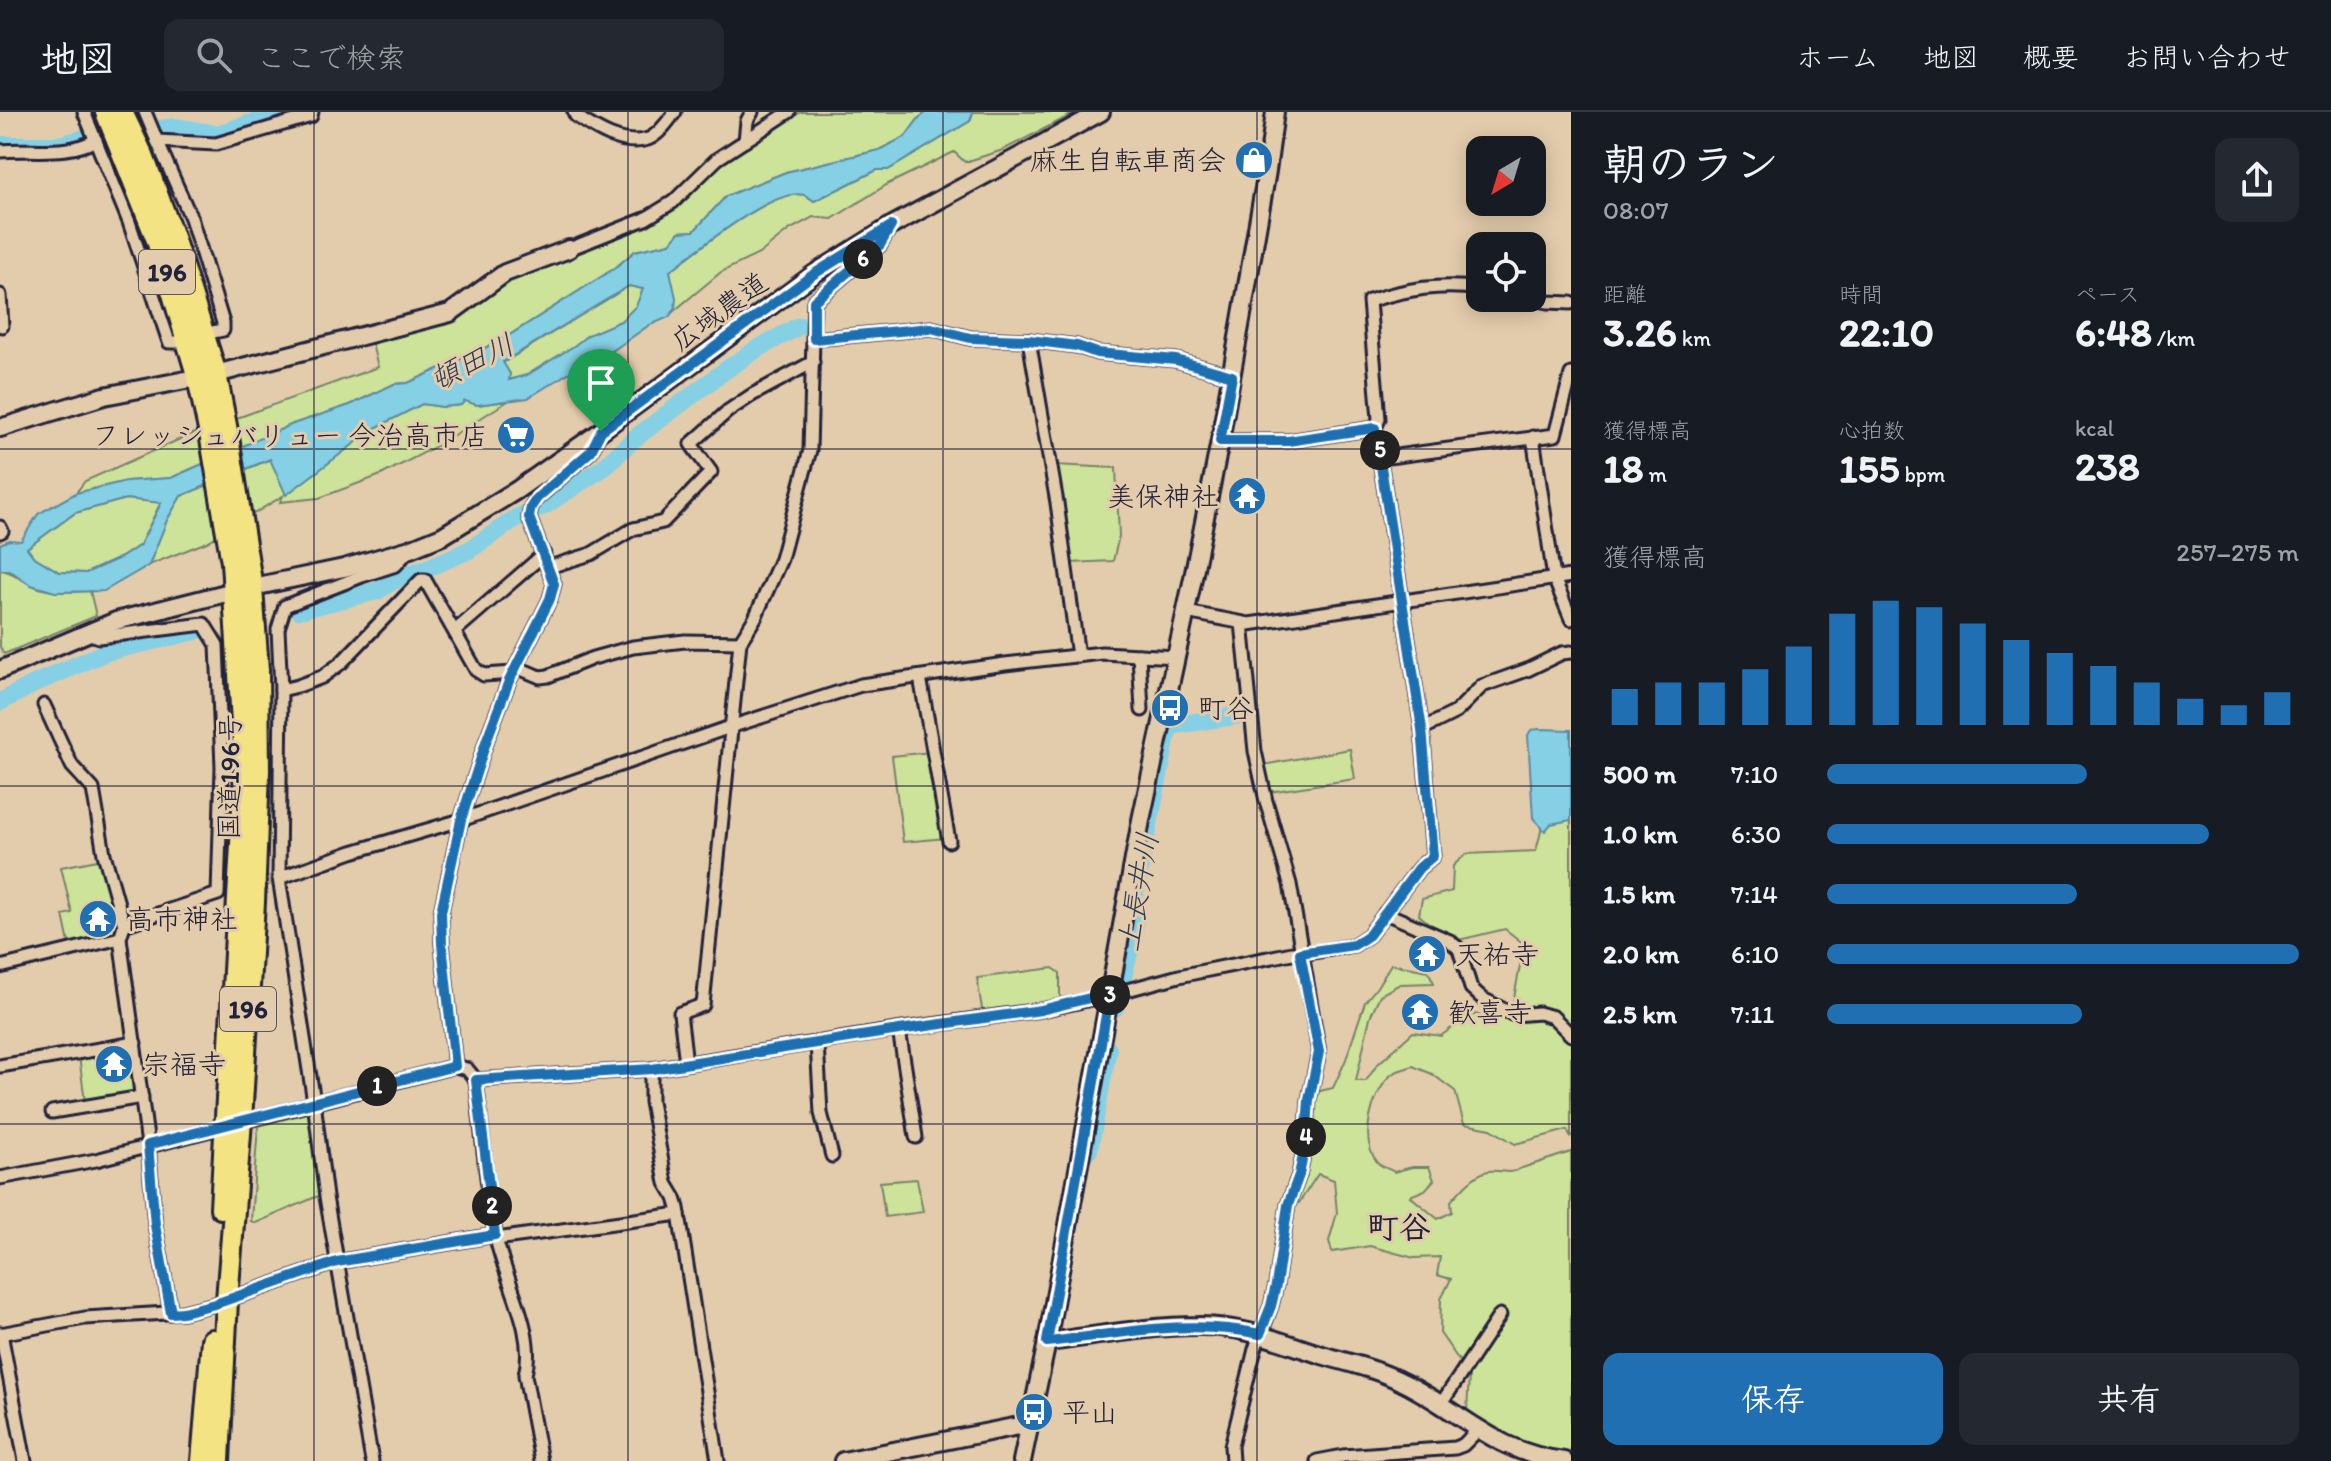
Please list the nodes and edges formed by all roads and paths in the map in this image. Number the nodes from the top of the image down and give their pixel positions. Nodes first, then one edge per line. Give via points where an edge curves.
1 (84, 112) edge
2 (106, 112) edge
3 (122, 112) edge
4 (145, 112) edge
5 (312, 112) edge
6 (574, 112) edge
7 (675, 112) edge
8 (752, 112) edge
9 (789, 112) edge
10 (1101, 112) edge
11 (1275, 112) edge
12 (96, 140) junction
13 (157, 141) junction
14 (745, 141) junction
15 (0, 151) edge
16 (891, 226) junction
17 (569, 249) joint
18 (1466, 287) edge
19 (0, 295) edge
20 (1546, 302) edge
21 (1571, 303) edge
22 (2, 326) edge
23 (213, 332) dead end
24 (814, 339) junction
25 (1029, 340) junction
26 (177, 342) dead end
27 (813, 362) junction
28 (1571, 374) edge
29 (207, 376) junction
30 (1232, 376) junction
31 (0, 428) edge
32 (1375, 428) junction
33 (601, 431) junction
34 (1571, 433) edge
35 (1555, 435) junction
36 (1533, 437) junction
37 (1220, 441) junction
38 (1381, 458) junction
39 (410, 549) junction
40 (544, 554) junction
41 (549, 567) junction
42 (1571, 576) edge
43 (1554, 578) junction
44 (243, 590) junction
45 (1400, 601) junction
46 (1186, 612) junction
47 (1571, 619) edge
48 (1242, 623) junction
49 (455, 631) junction
50 (86, 633) junction
51 (740, 642) junction
52 (1571, 652) edge
53 (1139, 655) junction
54 (1078, 656) junction
55 (1177, 657) junction
56 (0, 670) edge
57 (515, 670) junction
58 (920, 677) junction
59 (281, 690) junction
60 (44, 705) dead end
61 (1142, 710) dead end
62 (730, 727) junction
63 (1422, 729) junction
64 (461, 820) junction
65 (949, 841) dead end
66 (279, 878) junction
67 (1385, 913) junction
68 (124, 925) junction
69 (120, 938) junction
70 (1300, 953) junction
71 (0, 967) edge
72 (1110, 993) junction
73 (899, 1030) junction
74 (1571, 1035) edge
75 (135, 1043) junction
76 (817, 1043) junction
77 (686, 1063) junction
78 (0, 1066) edge
79 (455, 1066) junction
80 (651, 1069) junction
81 (476, 1080) junction
82 (142, 1097) junction
83 (314, 1102) junction
84 (52, 1112) dead end
85 (234, 1123) junction
86 (916, 1137) dead end
87 (148, 1145) junction
88 (832, 1156) dead end
89 (0, 1178) edge
90 (679, 1214) junction
91 (496, 1237) junction
92 (337, 1262) junction
93 (221, 1302) junction
94 (171, 1313) junction
95 (1500, 1315) dead end
96 (0, 1334) edge
97 (1260, 1334) junction
98 (1047, 1342) junction
99 (1441, 1404) junction
100 (1029, 1424) junction
101 (1478, 1430) junction
102 (1463, 1445) junction
103 (25, 1461) edge
104 (202, 1461) edge
105 (219, 1461) edge
106 (372, 1461) edge
107 (541, 1461) edge
108 (718, 1461) edge
109 (843, 1461) edge
110 (1022, 1461) edge
111 (1232, 1461) edge
112 (1317, 1461) edge
113 (1461, 1461) edge
114 (1557, 1461) edge
115 (1564, 1461) edge

1 - 12 street
2 - 29 highway, 国道196号 / 196
3 - 29 highway, 国道196号 / 196 via 173,237
4 - 13 street
5 - 13 street via 216,144
6 - 7 street via 603,134 628,140 648,139
8 - 14 street
9 - 14 street
10 - 16 street, 広域農道
11 - 30 street
12 - 15 street via 68,149
12 - 26 street via 169,342
13 - 23 street via 191,218 223,323 223,330
14 - 17 street via 664,208
16 - 24 street via 880,245 814,301
16 - 33 street, 広域農道 via 814,274
17 - 29 street via 505,273 450,313
18 - 32 street via 1403,290 1369,301 1379,419
19 - 22 street
20 - 21 street
24 - 25 street via 931,328 970,338
24 - 27 street
25 - 30 street via 1176,360
25 - 54 street
27 - 41 street via 728,411 691,444 711,472 663,522 633,529 591,554
27 - 51 street via 810,450 781,559
28 - 35 street
29 - 31 street via 104,396
29 - 44 highway, 国道196号 / 196
30 - 37 street
32 - 37 street via 1288,441
32 - 38 street
33 - 39 street, 広域農道 via 442,536
33 - 40 street via 591,451 531,507 529,517
34 - 35 street
35 - 36 street
36 - 38 street
36 - 43 street
37 - 46 street
38 - 45 street
39 - 44 street, 広域農道
39 - 59 street via 396,565 285,606 278,629
40 - 41 street
40 - 49 street
41 - 57 street via 554,584 550,599
42 - 43 street
43 - 45 street
43 - 47 street
44 - 50 street, 広域農道
44 - 85 highway, 国道196号 / 196 via 258,670 259,770 254,902
45 - 48 street
45 - 63 street
46 - 48 street
46 - 55 street
48 - 70 street via 1255,751 1290,884
49 - 57 street via 476,670 484,675
49 - 59 street via 421,580 341,663 322,677
50 - 56 street, 広域農道
50 - 68 street via 99,637 204,624 217,645 222,767 218,894
51 - 57 street via 633,647 540,677
51 - 62 street
52 - 63 street via 1482,686 1456,712
53 - 54 street
53 - 55 street
53 - 61 street
54 - 58 street
55 - 72 street
57 - 64 street
58 - 62 street via 861,685
58 - 65 street
59 - 66 street
60 - 68 street via 72,766 93,789
62 - 64 street
62 - 77 street via 703,1005 680,1013
63 - 67 street via 1433,856
64 - 66 street
64 - 79 street via 441,912
66 - 83 street
67 - 70 street via 1354,945
67 - 74 street via 1450,941 1459,949 1471,988 1483,999 1514,1015 1553,1017
68 - 69 street
69 - 71 street
69 - 75 street
70 - 72 street
70 - 97 street via 1319,1052 1276,1285
72 - 73 street via 1041,1010
72 - 98 street
73 - 76 street
73 - 86 street
75 - 78 street
75 - 82 street
76 - 77 street
76 - 88 street via 821,1113
77 - 80 street
79 - 81 street via 467,1069
79 - 83 street
80 - 81 street
80 - 90 street via 651,1102 666,1183
81 - 91 street
82 - 84 street
82 - 87 street
83 - 85 street
83 - 92 street
85 - 87 street
85 - 93 highway, 国道196号 / 196
87 - 89 street
87 - 94 street
90 - 91 street
90 - 108 street
91 - 92 street
91 - 107 street via 527,1339 525,1375
92 - 93 street
92 - 106 street
93 - 94 street
93 - 104 highway, 国道196号 / 196
93 - 105 highway, 国道196号 / 196
94 - 96 street via 85,1318
95 - 99 street
96 - 103 street
97 - 98 street via 1182,1326
97 - 99 street via 1383,1374
97 - 111 street via 1231,1446
98 - 100 street
99 - 101 street
100 - 109 street
100 - 110 street
101 - 102 street
101 - 114 street
102 - 112 street
102 - 113 street
114 - 115 street

